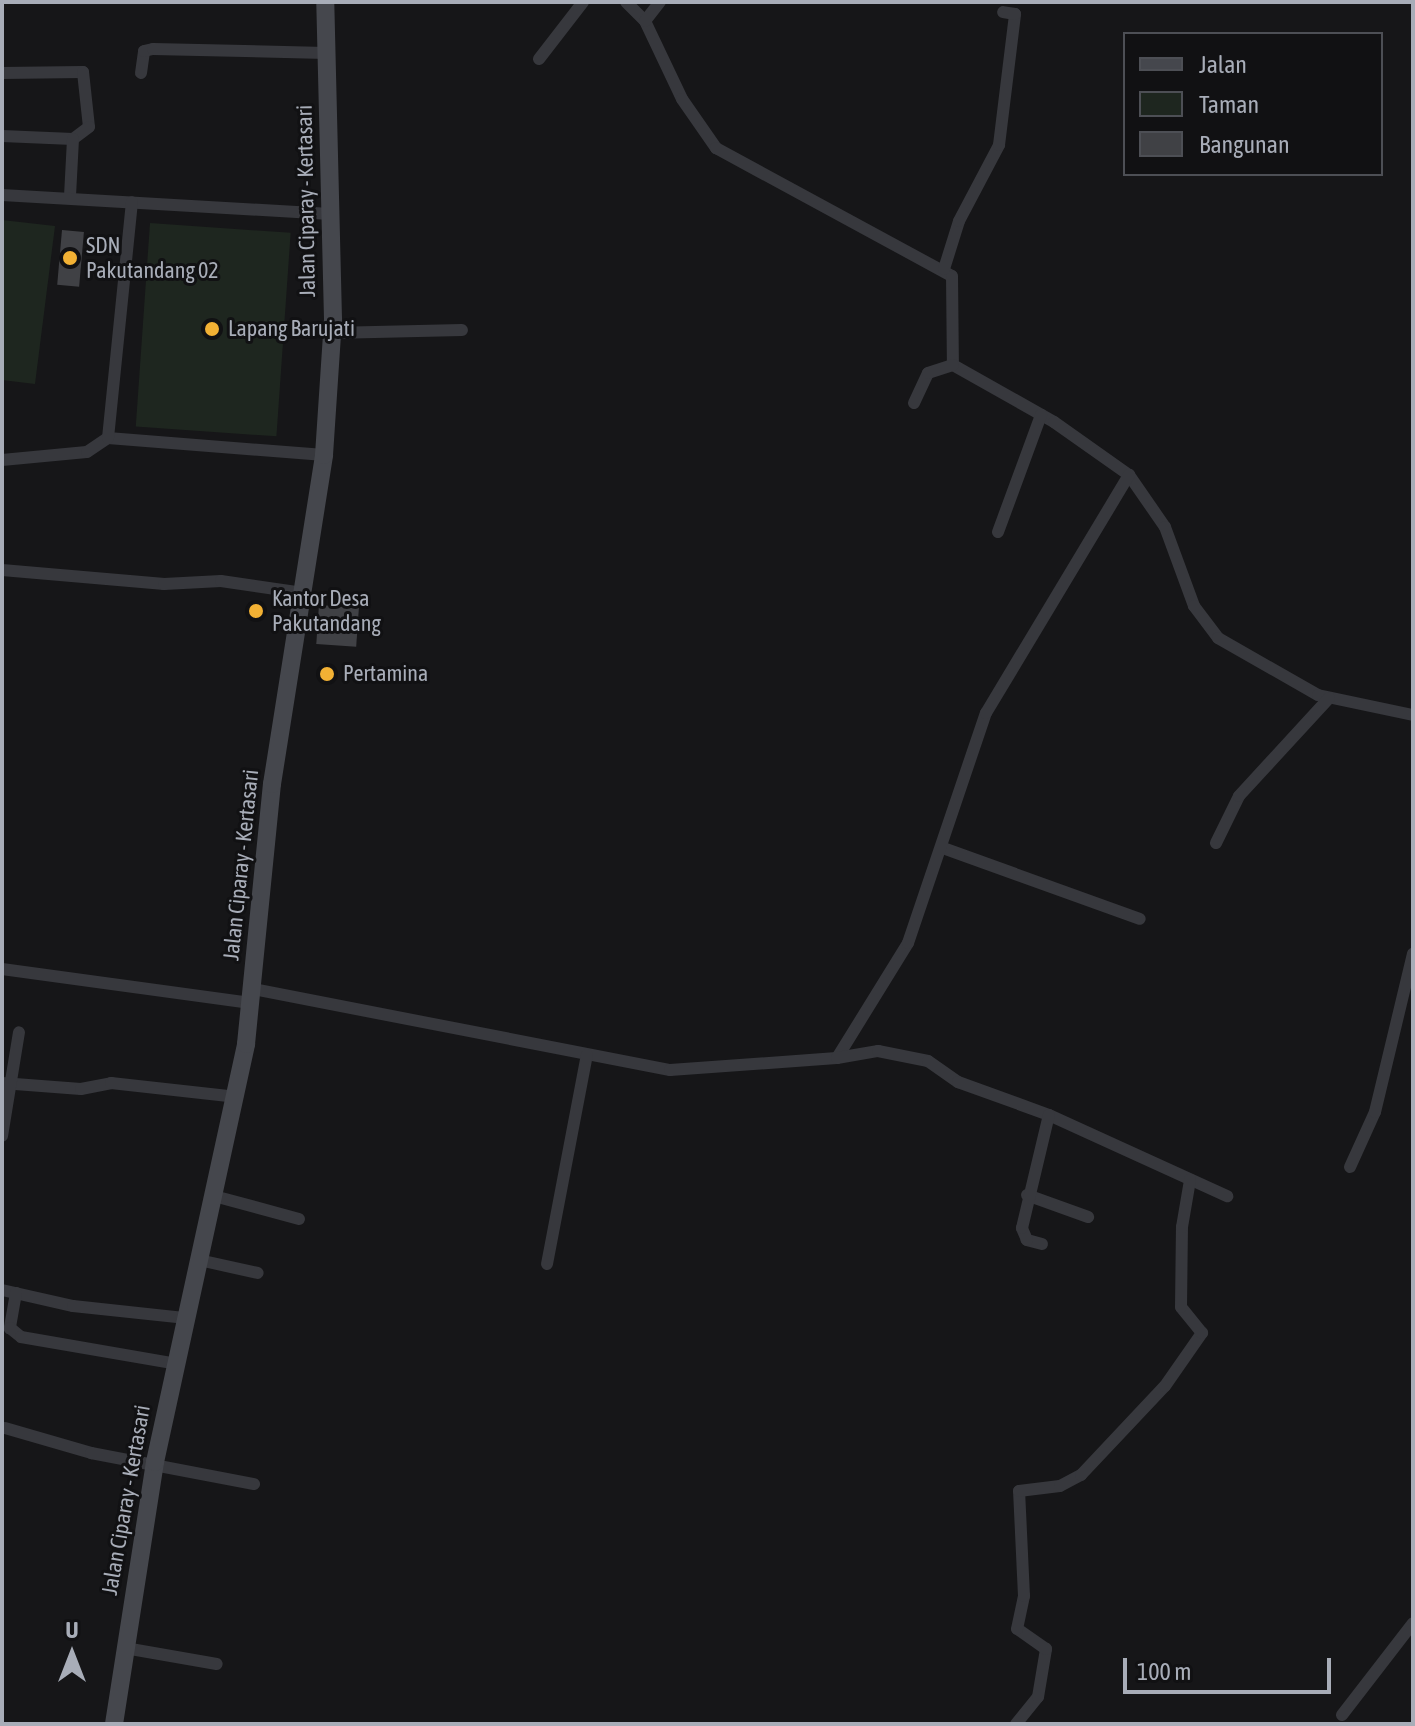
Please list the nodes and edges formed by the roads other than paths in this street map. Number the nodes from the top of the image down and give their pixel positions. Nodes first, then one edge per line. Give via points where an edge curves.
1 (325, 2) edge
2 (583, 2) edge
3 (626, 2) edge
4 (660, 2) edge
5 (1003, 12) dead end
6 (645, 21) junction
7 (326, 53) junction
8 (539, 59) dead end
9 (2, 73) edge
10 (141, 73) dead end
11 (2, 136) edge
12 (73, 139) junction
13 (2, 195) edge
14 (70, 197) junction
15 (132, 202) junction
16 (330, 214) junction
17 (944, 269) junction
18 (462, 330) dead end
19 (331, 333) junction
20 (953, 365) junction
21 (914, 403) dead end
22 (1041, 415) junction
23 (108, 438) junction
24 (324, 455) junction
25 (2, 460) edge
26 (1129, 475) junction
27 (998, 532) dead end
28 (2, 570) edge
29 (303, 593) junction
30 (1329, 698) junction
31 (1413, 715) edge
32 (1216, 843) dead end
33 (943, 848) junction
34 (1140, 919) dead end
35 (1413, 954) edge
36 (2, 969) edge
37 (252, 996) junction
38 (19, 1032) dead end
39 (587, 1055) junction
40 (837, 1058) junction
41 (7, 1084) edge
42 (237, 1097) junction
43 (1049, 1115) junction
44 (2, 1136) edge
45 (1350, 1167) dead end
46 (1190, 1180) junction
47 (1027, 1195) junction
48 (214, 1196) junction
49 (1227, 1196) dead end
50 (1088, 1217) dead end
51 (299, 1219) dead end
52 (1042, 1244) dead end
53 (199, 1260) junction
54 (547, 1264) dead end
55 (258, 1273) dead end
56 (2, 1290) edge
57 (16, 1293) junction
58 (186, 1318) junction
59 (177, 1364) junction
60 (5, 1428) dead end
61 (155, 1462) junction
62 (254, 1484) dead end
63 (1413, 1623) edge
64 (125, 1648) junction
65 (217, 1664) dead end
66 (1342, 1715) dead end
67 (114, 1724) edge
68 (1016, 1724) edge

1 - 7 main road, Jalan Ciparay - Kertasari
2 - 8 street
3 - 6 street
4 - 6 street
5 - 17 street via 1015,14 999,145 959,221
6 - 17 street via 682,99 716,148
7 - 10 street via 153,49 144,51
7 - 16 main road, Jalan Ciparay - Kertasari
9 - 12 street via 83,72 89,127
11 - 12 street
12 - 14 street
13 - 14 street
14 - 15 street
15 - 16 street
15 - 23 street
16 - 19 main road, Jalan Ciparay - Kertasari
17 - 20 street via 954,280
18 - 19 street
19 - 24 main road, Jalan Ciparay - Kertasari
20 - 21 street via 928,373
20 - 22 street
22 - 26 street
22 - 27 street
23 - 24 street
23 - 25 street via 87,452
24 - 29 main road, Jalan Ciparay - Kertasari
26 - 30 street via 1165,527 1205,624 1218,638
26 - 33 street via 986,713
28 - 29 street via 164,584 221,581
29 - 37 main road, Jalan Ciparay - Kertasari via 272,784
30 - 31 street
30 - 32 street via 1239,796
33 - 34 street
33 - 40 street via 908,943
35 - 45 street via 1375,1112
36 - 37 street
37 - 39 street
37 - 42 main road, Jalan Ciparay - Kertasari
38 - 41 street
39 - 40 street via 670,1070
39 - 54 street
40 - 43 street via 878,1051 928,1061 958,1082
41 - 42 street via 81,1089 111,1083
41 - 44 street
42 - 48 main road, Jalan Ciparay - Kertasari
43 - 46 street
43 - 47 street
46 - 49 street
46 - 68 street via 1182,1227 1181,1307 1202,1333 1165,1386 1081,1475 1060,1486 1019,1491 1024,1596 1018,1634 1046,1649 1038,1697
47 - 50 street
47 - 52 street via 1022,1235
48 - 51 street
48 - 53 main road, Jalan Ciparay - Kertasari
53 - 55 street
53 - 58 main road, Jalan Ciparay - Kertasari
56 - 57 street
57 - 58 street
57 - 59 street via 10,1328 21,1337
58 - 59 main road, Jalan Ciparay - Kertasari
59 - 61 main road, Jalan Ciparay - Kertasari
60 - 61 street via 91,1453
61 - 62 street
61 - 64 main road, Jalan Ciparay - Kertasari
63 - 66 street
64 - 65 street
64 - 67 main road, Jalan Ciparay - Kertasari

